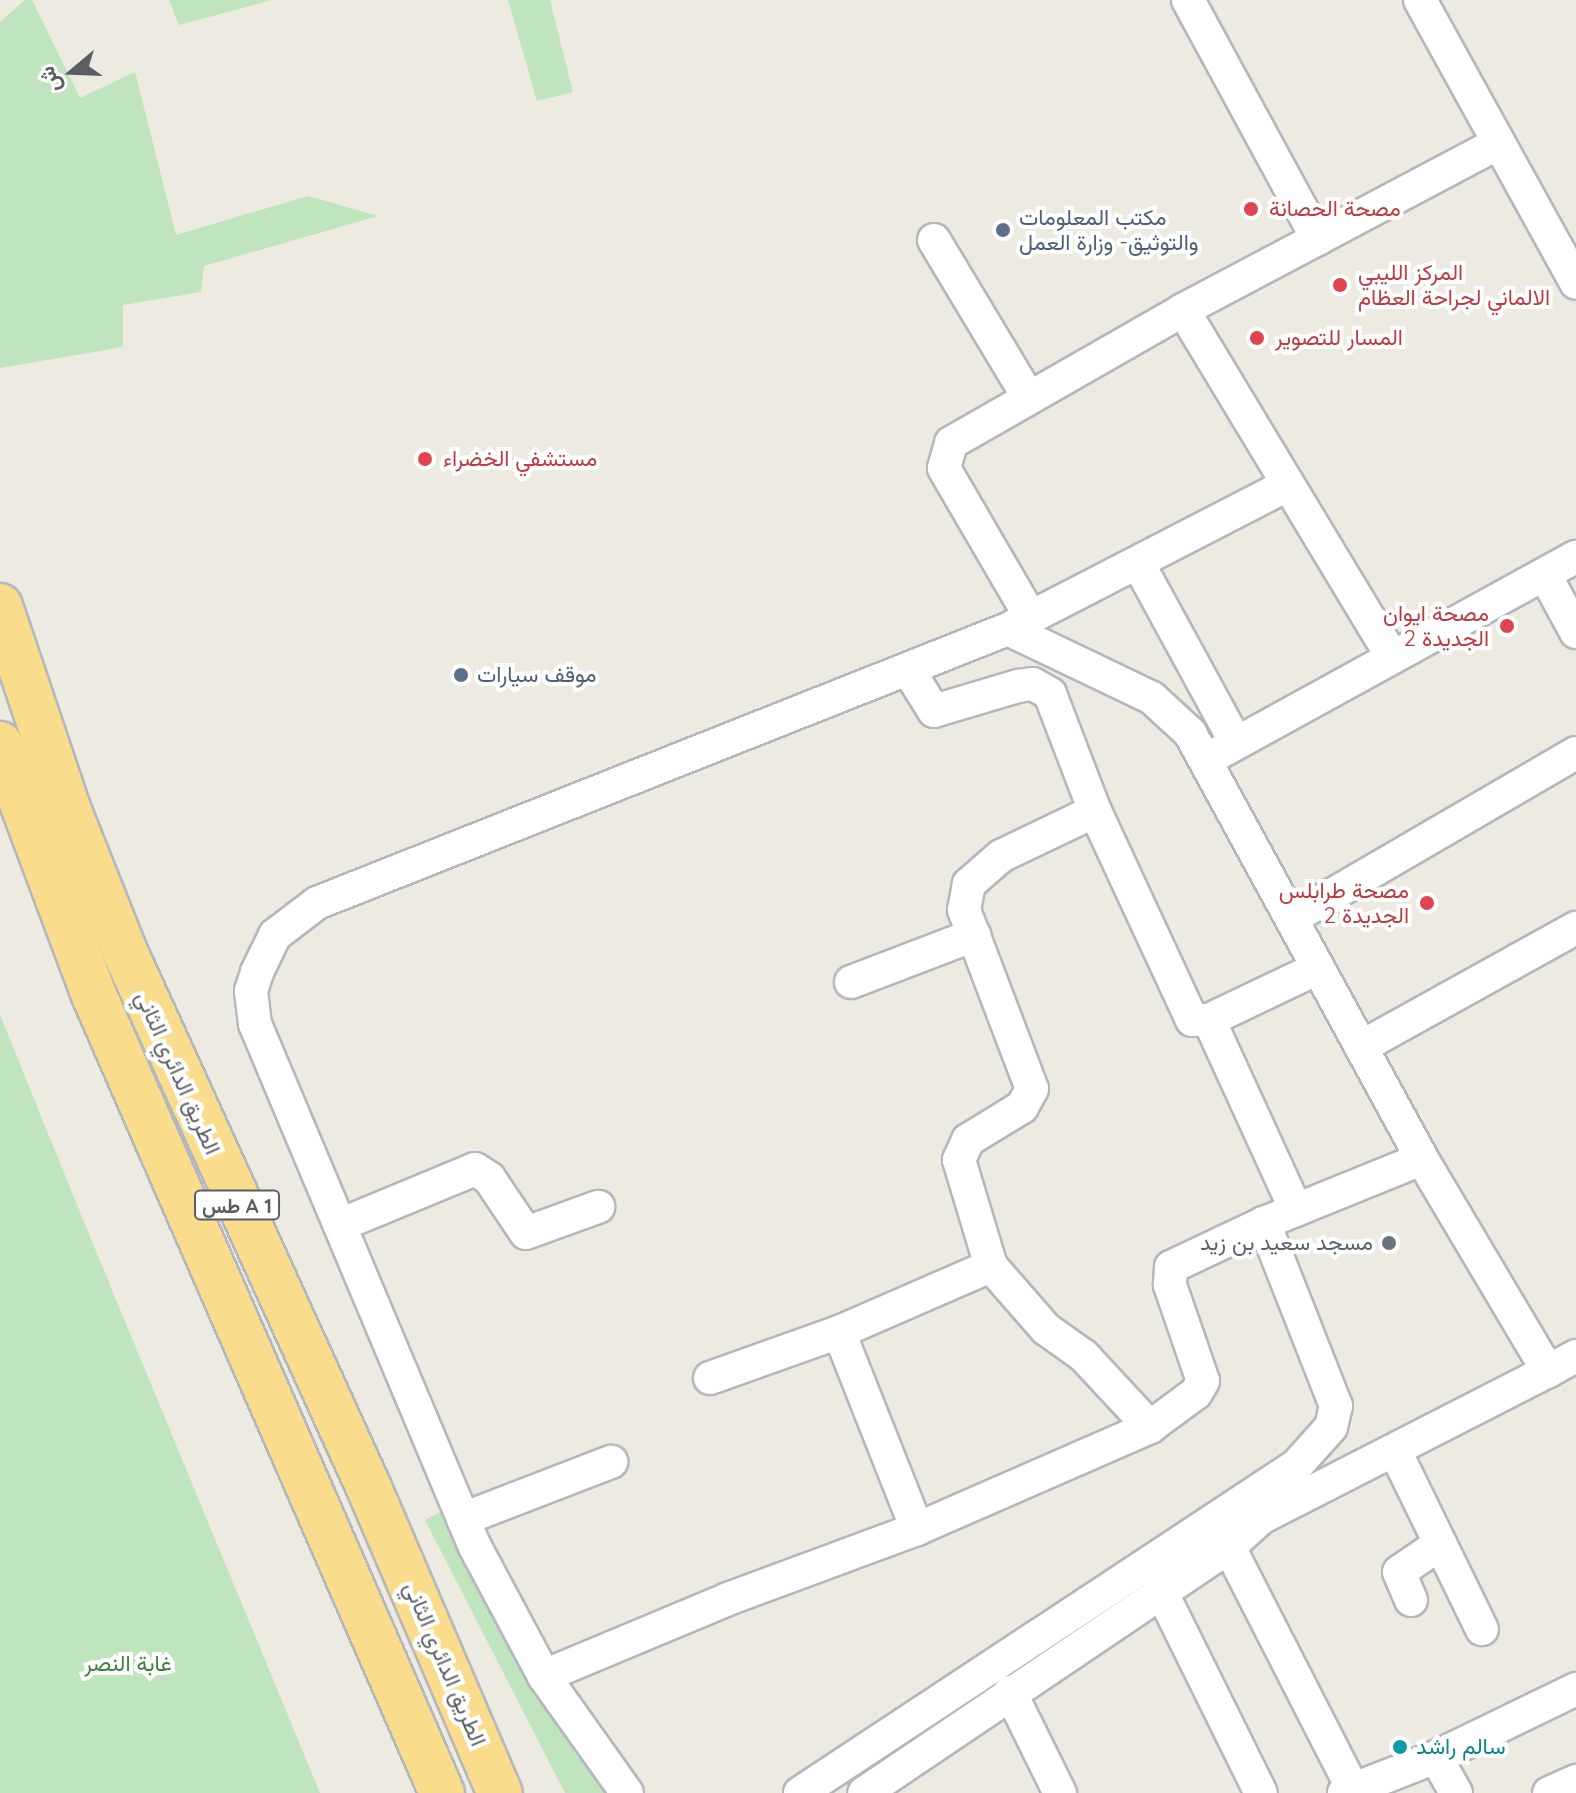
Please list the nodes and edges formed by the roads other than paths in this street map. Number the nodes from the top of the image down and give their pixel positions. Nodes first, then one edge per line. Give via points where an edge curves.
1 (1188, 0) edge
2 (1420, 0) edge
3 (1496, 144) junction
4 (1318, 239) junction
5 (934, 240) dead end
6 (1576, 283) edge
7 (1183, 310) junction
8 (1029, 398) junction
9 (1285, 486) junction
10 (1576, 557) edge
11 (1138, 563) junction
12 (1545, 575) junction
13 (0, 606) edge
14 (1019, 623) junction
15 (1576, 632) edge
16 (1392, 657) junction
17 (909, 671) junction
18 (1235, 741) junction
19 (0, 744) edge
20 (1576, 753) edge
21 (1206, 760) junction
22 (1095, 811) junction
23 (1294, 917) junction
24 (1576, 928) edge
25 (974, 935) junction
26 (1318, 968) junction
27 (851, 982) dead end
28 (1209, 1020) junction
29 (1361, 1047) junction
30 (1422, 1159) junction
31 (598, 1207) dead end
32 (1296, 1210) junction
33 (1264, 1223) junction
34 (340, 1225) junction
35 (991, 1266) junction
36 (839, 1332) junction
37 (1576, 1356) edge
38 (1548, 1371) junction
39 (710, 1378) dead end
40 (1150, 1427) junction
41 (1396, 1453) junction
42 (611, 1462) dead end
43 (463, 1519) junction
44 (917, 1529) junction
45 (1440, 1544) junction
46 (1229, 1547) junction
47 (1161, 1591) junction
48 (1411, 1600) dead end
49 (1482, 1629) dead end
50 (544, 1676) junction
51 (1010, 1692) junction
52 (1570, 1699) edge
53 (1436, 1757) junction
54 (1576, 1781) edge
55 (900, 1782) edge
56 (1350, 1792) edge
57 (442, 1793) edge
58 (500, 1793) edge
59 (627, 1793) edge
60 (800, 1793) edge
61 (864, 1793) edge
62 (1060, 1793) edge
63 (1261, 1793) edge
64 (1456, 1793) edge
65 (1549, 1793) edge

1 - 4 street
2 - 3 street
3 - 4 street
3 - 6 street
4 - 7 street
5 - 8 street
7 - 8 street
7 - 9 street
8 - 14 street via 957,438 943,458
9 - 11 street
9 - 16 street
10 - 12 street
11 - 14 street
11 - 18 street
12 - 15 street
12 - 16 street
13 - 58 highway, الطريق الدائري الثاني / طس A 1 via 69,811 126,954 369,1488
14 - 17 street
14 - 21 street via 1174,714
16 - 18 street
17 - 22 street via 934,711 1018,686 1044,689
17 - 34 street via 317,903 275,935 257,972 252,1009
18 - 21 street
19 - 57 highway, الطريق الدائري الثاني / طس A 1 via 94,995
20 - 23 street
21 - 23 street
22 - 25 street via 1045,830 977,875 964,910
22 - 28 street via 1187,1015
23 - 26 street
24 - 29 street
25 - 27 street
25 - 35 street via 1032,1089 1029,1101 968,1140 961,1150 959,1160
26 - 28 street
26 - 29 street
28 - 32 street
29 - 30 street
30 - 32 street
30 - 38 street
31 - 34 street via 526,1233 489,1178 475,1169
32 - 33 street
33 - 40 street via 1171,1267 1170,1285 1203,1381 1196,1393
33 - 60 street via 1336,1406 1331,1427 1297,1465
34 - 43 street
35 - 36 street
35 - 40 street via 1046,1329 1084,1356
36 - 39 street
36 - 44 street
37 - 38 street
38 - 41 street
40 - 44 street
41 - 45 street
41 - 46 street via 1261,1518
42 - 43 street
43 - 50 street
44 - 50 street via 728,1599
45 - 48 street via 1399,1572
45 - 49 street
46 - 47 street
46 - 56 street
47 - 51 street
47 - 63 street
50 - 59 street
51 - 55 street
51 - 62 street
52 - 53 street
53 - 56 street
53 - 64 street
54 - 65 street
55 - 61 street

